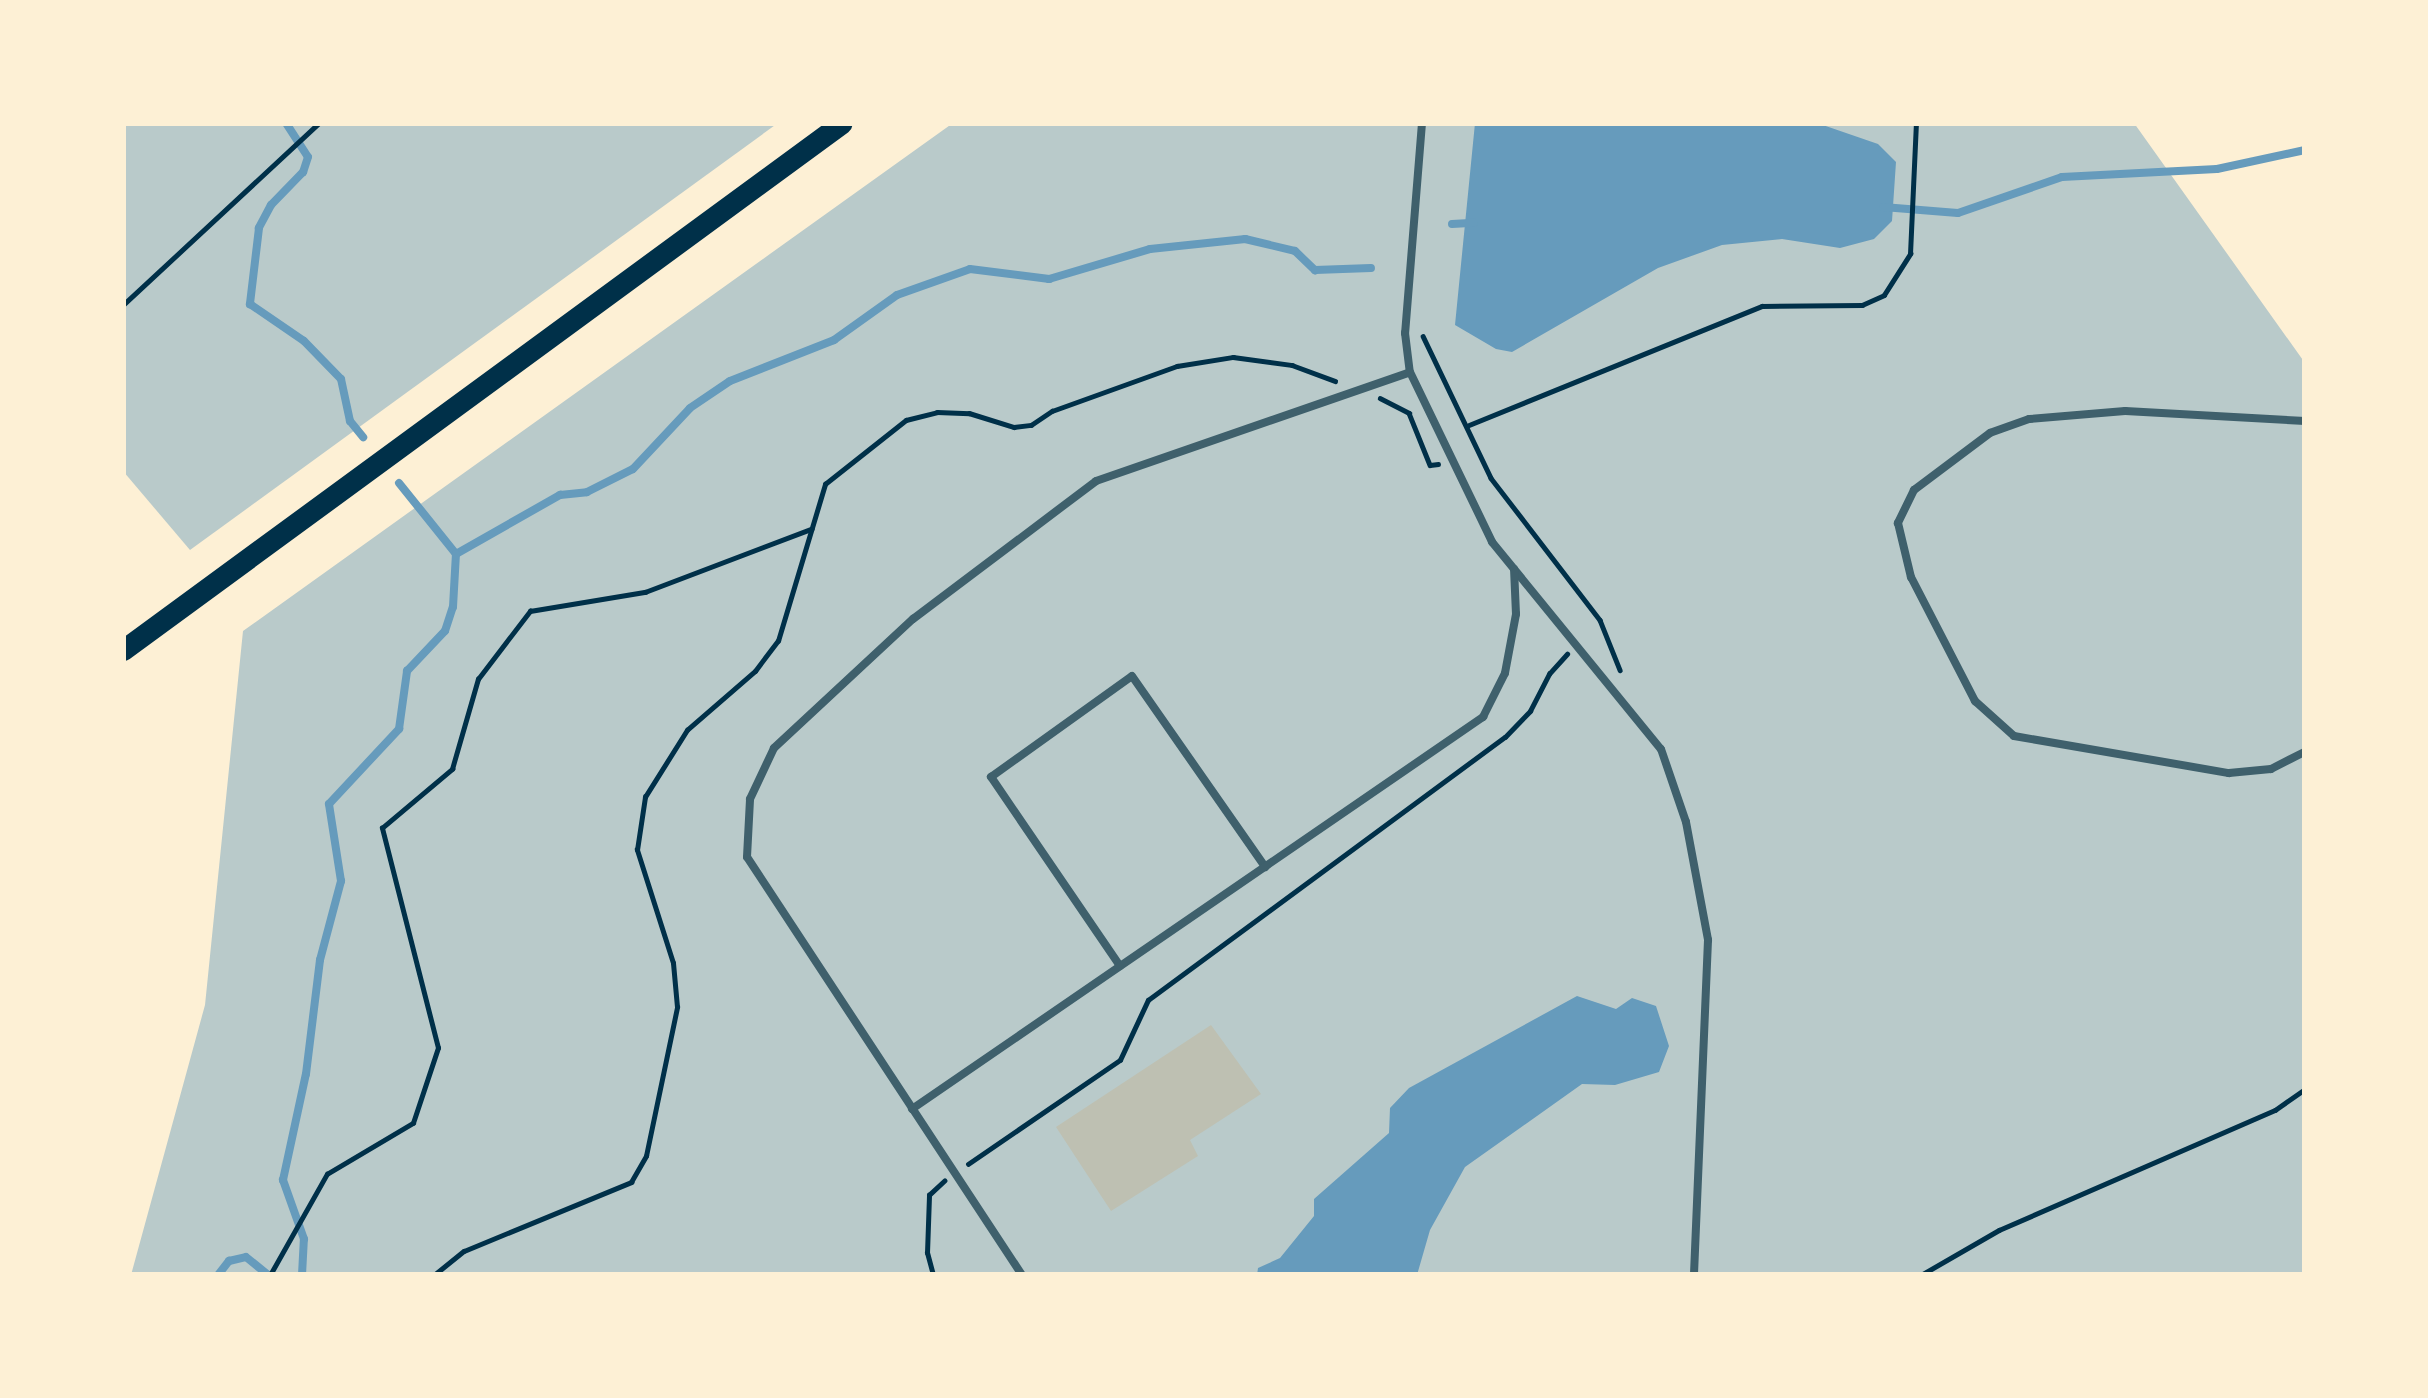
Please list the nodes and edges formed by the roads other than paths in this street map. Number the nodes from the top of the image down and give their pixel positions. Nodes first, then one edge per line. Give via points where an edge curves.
1 (842, 123) edge
2 (1422, 123) edge
3 (1410, 372) junction
4 (2305, 421) edge
5 (1514, 568) junction
6 (123, 650) edge
7 (2305, 752) edge
8 (1265, 867) junction
9 (1120, 966) junction
10 (912, 1109) junction
11 (1022, 1275) edge
12 (1694, 1275) edge

1 - 6 main road
2 - 3 lane via 1406,310
3 - 5 lane via 1492,542
3 - 10 lane via 1096,481 913,619 774,748 750,799 747,857
4 - 7 lane via 2125,411 2029,419 1990,433 1914,490 1898,523 1911,578 1976,700 2014,736 2229,773 2271,769
5 - 8 lane via 1505,673 1483,717
5 - 12 lane via 1660,749 1686,822 1708,940
8 - 9 lane
8 - 9 lane via 1132,676 991,777
9 - 10 lane
10 - 11 lane

